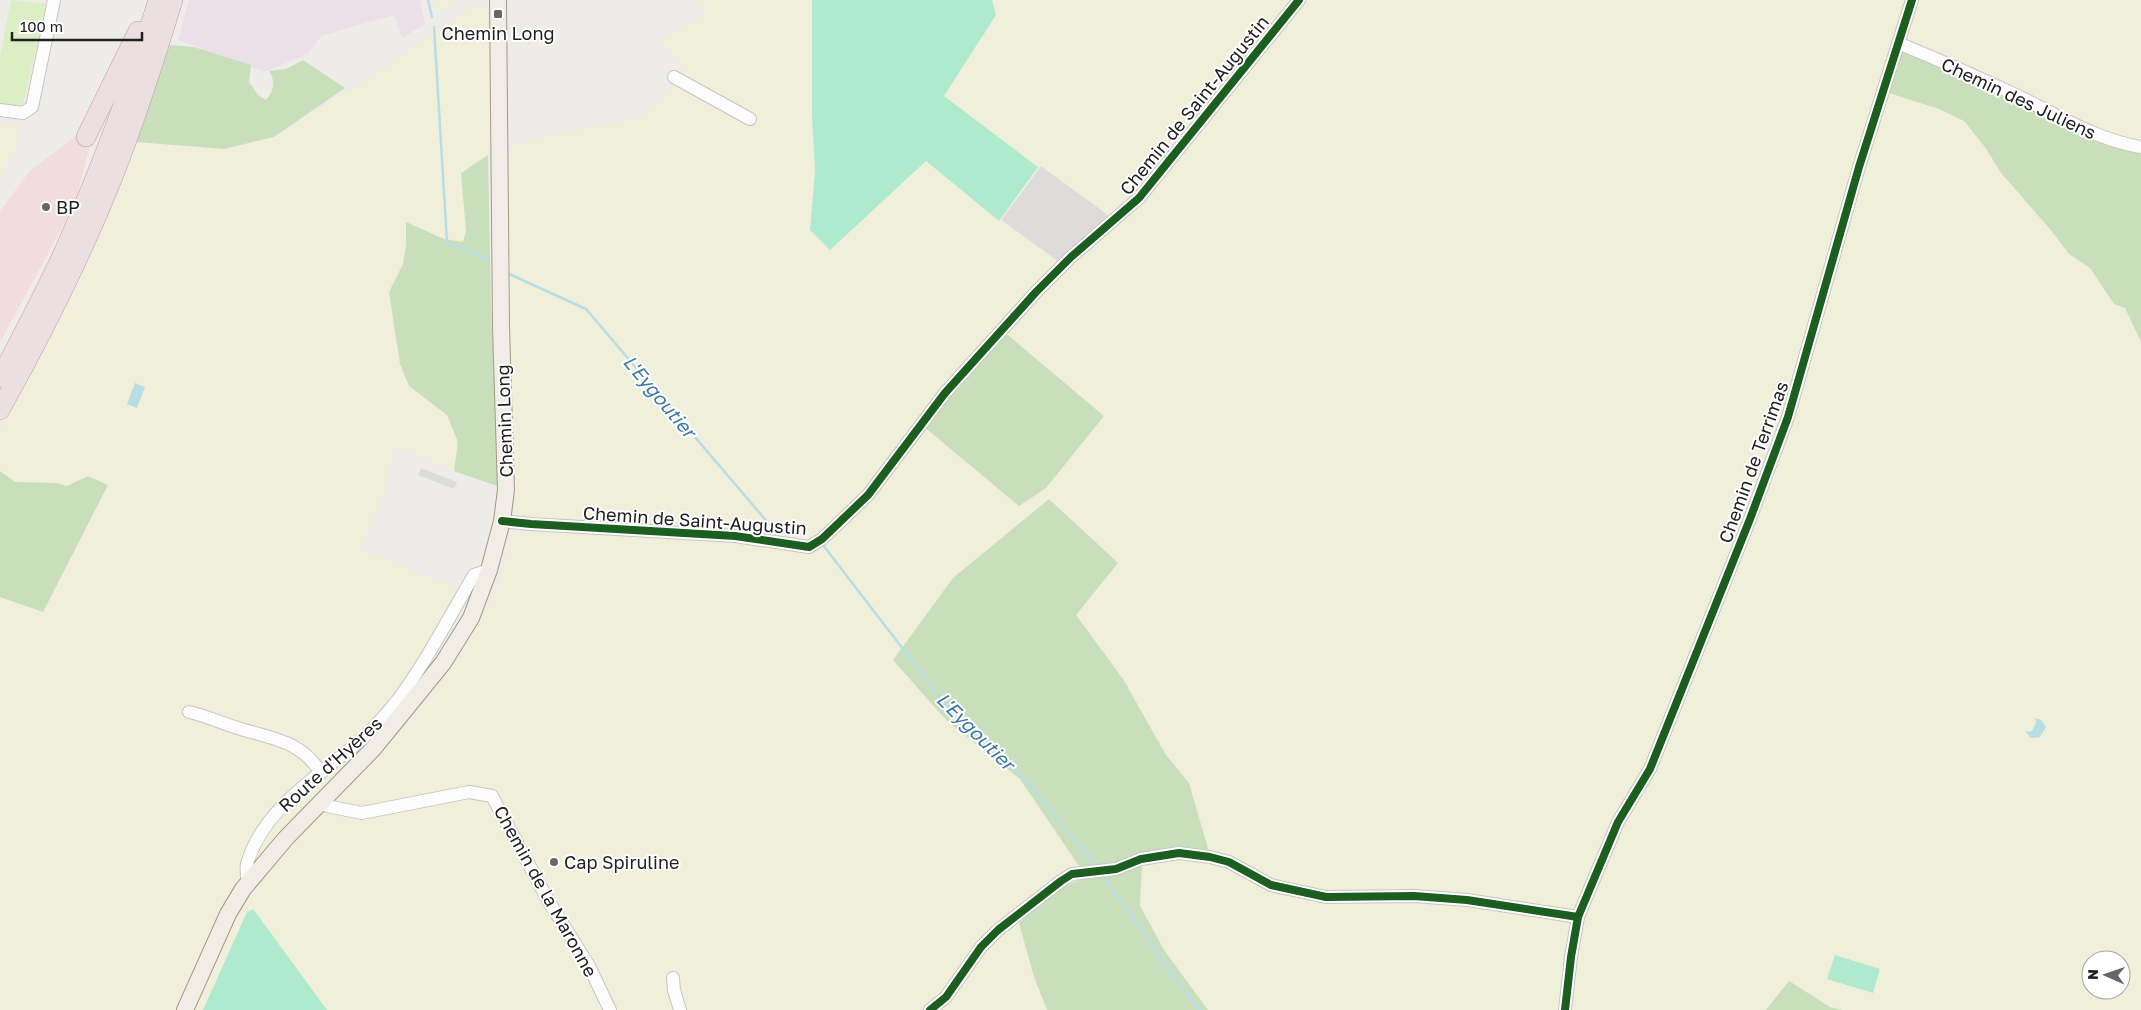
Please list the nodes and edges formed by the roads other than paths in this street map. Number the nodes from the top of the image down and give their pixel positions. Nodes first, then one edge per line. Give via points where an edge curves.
1 (54, 0) edge
2 (150, 0) edge
3 (158, 0) edge
4 (174, 0) edge
5 (498, 0) edge
6 (1299, 0) edge
7 (1912, 0) edge
8 (1898, 43) junction
9 (674, 77) dead end
10 (0, 110) edge
11 (750, 119) dead end
12 (86, 137) dead end
13 (2141, 147) edge
14 (0, 378) edge
15 (0, 410) edge
16 (502, 521) junction
17 (482, 572) junction
18 (481, 594) joint
19 (189, 712) dead end
20 (321, 772) junction
21 (322, 801) junction
22 (248, 883) junction
23 (1578, 917) junction
24 (674, 978) dead end
25 (185, 1010) edge
26 (610, 1010) edge
27 (680, 1010) edge
28 (930, 1010) edge
29 (1565, 1010) edge

1 - 10 street via 32,107 22,113
2 - 12 highway via 130,49
3 - 14 highway via 138,66 95,181
4 - 15 highway via 152,69 80,254
5 - 16 main road, Chemin Long via 501,327 506,463
6 - 16 street, Chemin de Saint-Augustin via 1139,198 1030,298 946,392 868,495 822,540 809,547 735,536
7 - 8 street, Chemin de Terrimas
8 - 13 street, Chemin des Juliens via 1977,76 2086,129 2117,142
8 - 23 street, Chemin de Terrimas via 1788,417 1650,768 1618,822
9 - 11 street
16 - 17 main road, Chemin Long
17 - 18 main road, Chemin Long
17 - 20 street, Route d'Hyères via 396,702 362,739
18 - 21 main road, Route d'Hyères via 471,618 443,663 386,734
19 - 20 street via 284,740 312,760
20 - 22 street, Route d'Hyères via 287,800 259,838 247,865
21 - 22 main road, Route d'Hyères
21 - 26 street, Chemin de la Maronne via 327,806 362,813 469,792 492,796 549,902 589,966
22 - 25 main road, Route d'Hyères via 228,914
23 - 28 street via 1467,900 1414,896 1326,897 1271,885 1229,862 1179,853 1141,859 1116,869 1072,874 998,930 981,947 946,997
23 - 29 street, Chemin de Terrimas
24 - 27 street

